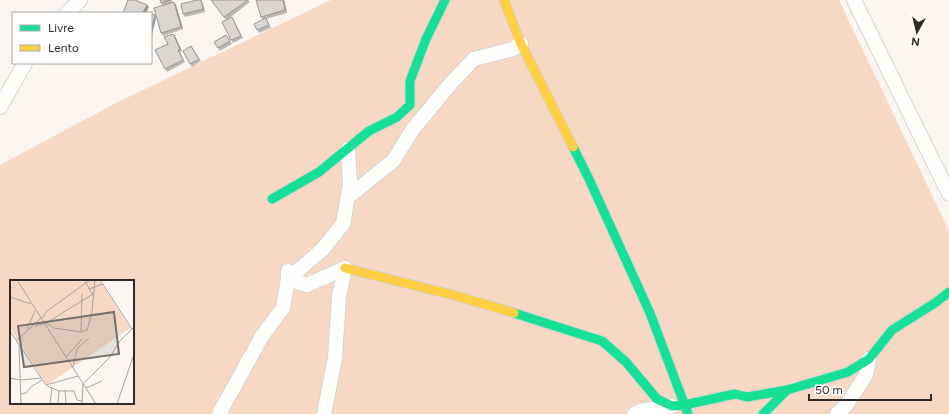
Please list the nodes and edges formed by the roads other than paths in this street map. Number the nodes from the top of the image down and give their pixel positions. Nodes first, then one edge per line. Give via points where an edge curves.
1 (80, 0) edge
2 (445, 0) edge
3 (504, 0) edge
4 (854, 0) edge
5 (68, 12) edge
6 (520, 44) junction
7 (24, 64) edge
8 (0, 107) edge
9 (348, 149) junction
10 (949, 194) edge
11 (348, 197) junction
12 (272, 199) dead end
13 (345, 268) junction
14 (288, 274) junction
15 (949, 292) edge
16 (869, 358) junction
17 (787, 390) junction
18 (678, 405) junction
19 (219, 414) edge
20 (324, 414) edge
21 (634, 414) edge
22 (688, 414) edge
23 (763, 414) edge
24 (837, 414) edge

1 - 5 street
2 - 9 street via 426,38 410,81 410,105 397,117 369,131
3 - 6 street
4 - 10 street
6 - 11 street via 514,49 474,59 413,129 393,161
6 - 18 street via 592,186 650,313
7 - 8 street
9 - 11 street
9 - 12 street via 319,172
11 - 14 street via 343,224 322,250
13 - 14 street via 307,285
13 - 18 street via 465,298 602,341 626,362 657,399
13 - 20 street via 335,358
14 - 19 street via 283,308 262,336
15 - 16 street via 892,330
16 - 17 street via 848,372
16 - 24 street via 866,375 847,404
17 - 18 street via 747,397 735,394
17 - 23 street
18 - 21 street
18 - 22 street

